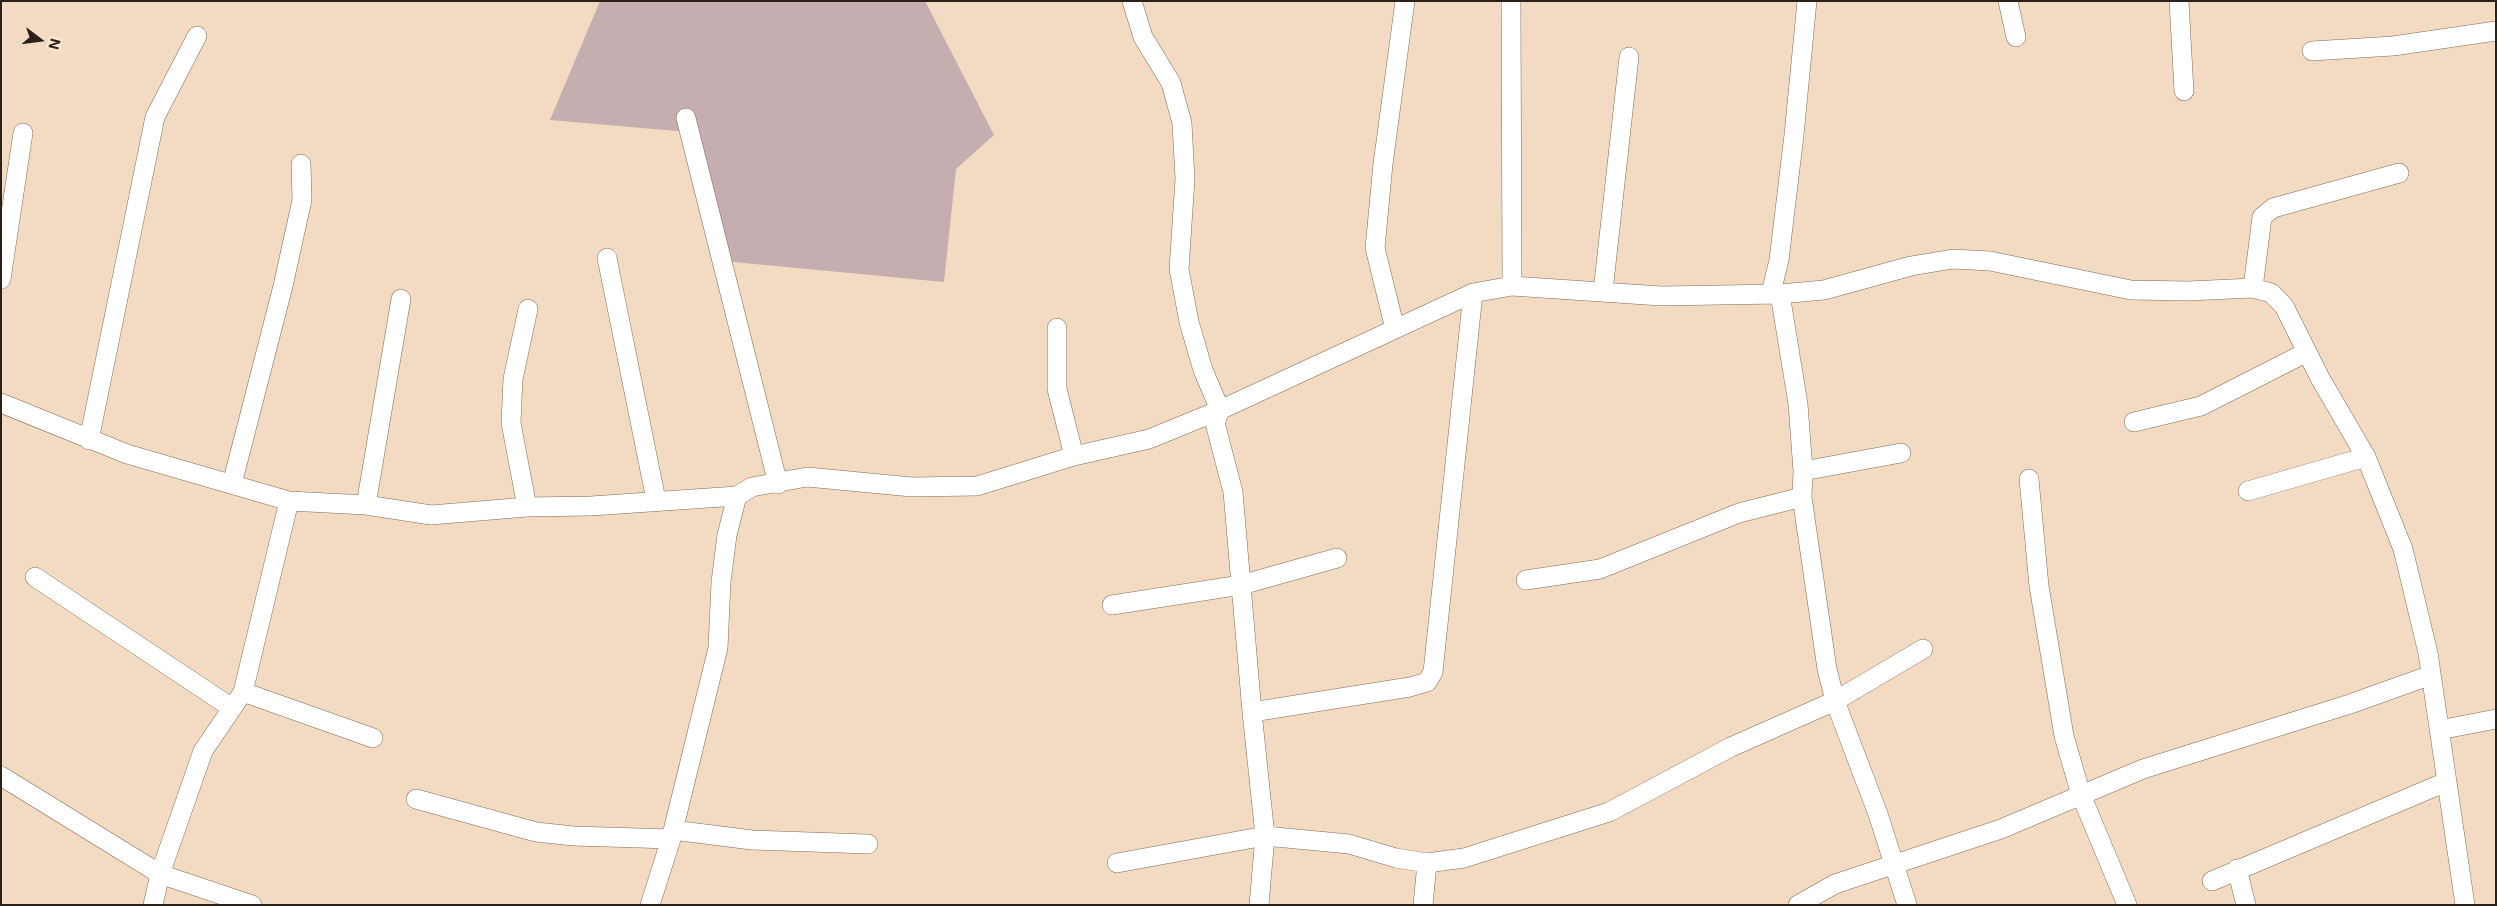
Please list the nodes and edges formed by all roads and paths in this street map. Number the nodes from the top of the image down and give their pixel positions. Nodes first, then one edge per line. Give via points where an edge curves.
1 (1132, 1) edge
2 (1405, 1) edge
3 (1511, 1) edge
4 (1807, 1) edge
5 (2008, 1) edge
6 (2179, 1) edge
7 (2496, 30) edge
8 (197, 36) dead end
9 (2016, 37) dead end
10 (2312, 51) dead end
11 (1629, 57) dead end
12 (2184, 91) dead end
13 (686, 118) dead end
14 (23, 133) dead end
15 (301, 164) dead end
16 (2400, 173) dead end
17 (607, 258) dead end
18 (1, 279) edge
19 (1512, 286) junction
20 (2253, 288) junction
21 (1604, 292) junction
22 (1473, 293) junction
23 (1776, 294) junction
24 (401, 299) dead end
25 (528, 309) dead end
26 (1057, 328) dead end
27 (1395, 329) junction
28 (2307, 352) junction
29 (1, 404) edge
30 (1220, 410) junction
31 (2134, 422) dead end
32 (89, 440) junction
33 (1901, 453) dead end
34 (1074, 456) junction
35 (2366, 457) junction
36 (1803, 471) junction
37 (2029, 480) dead end
38 (232, 484) junction
39 (778, 484) junction
40 (2248, 491) dead end
41 (737, 496) junction
42 (1802, 497) junction
43 (656, 500) junction
44 (289, 501) junction
45 (366, 505) junction
46 (527, 507) junction
47 (1337, 558) dead end
48 (35, 577) dead end
49 (1526, 580) dead end
50 (1241, 585) junction
51 (1112, 606) dead end
52 (1923, 649) dead end
53 (2431, 675) junction
54 (243, 692) junction
55 (1835, 701) junction
56 (232, 708) junction
57 (1252, 712) junction
58 (2496, 719) edge
59 (2438, 730) junction
60 (373, 738) dead end
61 (1, 776) edge
62 (2446, 782) junction
63 (2081, 795) junction
64 (416, 799) dead end
65 (672, 835) junction
66 (1265, 836) junction
67 (868, 844) dead end
68 (1117, 862) dead end
69 (1427, 863) junction
70 (1893, 863) junction
71 (2237, 869) junction
72 (160, 874) junction
73 (2212, 880) dead end
74 (153, 905) edge
75 (252, 905) edge
76 (650, 905) edge
77 (1260, 905) edge
78 (1423, 905) edge
79 (1798, 905) edge
80 (1907, 905) edge
81 (2127, 905) edge
82 (2246, 905) edge
83 (2465, 905) edge

1 - 30 street via 1143,37 1171,83 1182,123 1185,179 1179,269 1189,322 1203,370
2 - 27 street via 1374,248
3 - 19 street
4 - 23 street
5 - 9 street
6 - 12 street
7 - 10 street via 2393,46
8 - 32 street via 155,117
11 - 21 street
13 - 39 street
14 - 18 street
15 - 38 street via 302,200
16 - 20 street via 2273,208 2262,217
17 - 43 street
19 - 21 street
19 - 22 street
20 - 23 street via 2131,290 1990,261 1953,259 1911,266 1824,290
20 - 28 street via 2271,293 2284,306
21 - 23 street via 1660,296
22 - 27 street
22 - 57 street via 1433,672 1427,682 1410,688
23 - 36 street via 1798,404
24 - 45 street
25 - 46 street via 513,378 511,423
26 - 34 street via 1057,389
27 - 30 street
28 - 31 street via 2201,406
28 - 35 street
29 - 32 street
30 - 34 street via 1149,439
30 - 50 street via 1215,423 1233,492
32 - 38 street
33 - 36 street
34 - 39 street via 977,486 912,487 807,477
35 - 40 street
35 - 53 street via 2403,549
36 - 42 street
37 - 63 street via 2039,586 2052,670 2064,736
38 - 44 street
39 - 41 street via 752,487
41 - 43 street
41 - 65 street via 727,535 721,582 718,648
42 - 49 street via 1739,513 1600,569
42 - 55 street via 1827,669
43 - 46 street
44 - 45 street
44 - 54 street
45 - 46 street via 431,515
47 - 50 street
48 - 56 street
50 - 51 street
50 - 57 street
52 - 55 street
53 - 59 street
53 - 63 street via 2143,770
54 - 56 street
54 - 60 street
55 - 69 street via 1731,747 1609,812 1505,847 1464,858
55 - 70 street
56 - 72 street via 203,751
57 - 66 street
58 - 59 street
59 - 62 street
61 - 72 street
62 - 71 street
62 - 83 street
63 - 70 street via 2000,829
63 - 81 street
64 - 65 street via 536,832 574,836
65 - 67 street
65 - 76 street
66 - 68 street
66 - 69 street via 1349,844
66 - 77 street
69 - 78 street
70 - 79 street via 1835,884
70 - 80 street
71 - 73 street
71 - 82 street
72 - 74 street
72 - 75 street

